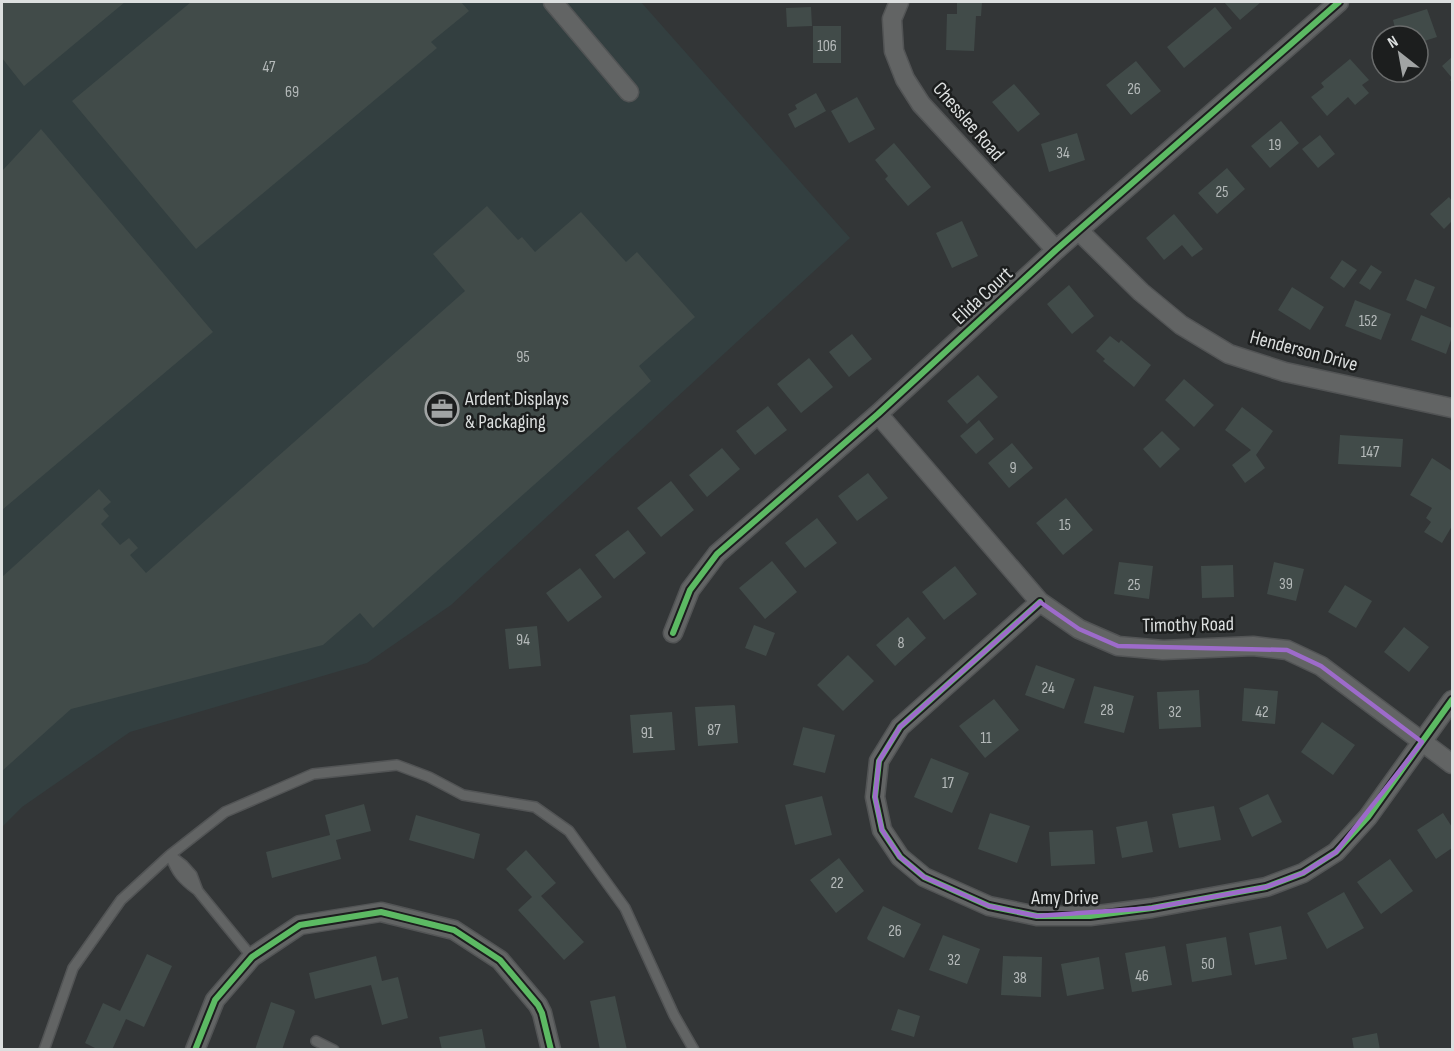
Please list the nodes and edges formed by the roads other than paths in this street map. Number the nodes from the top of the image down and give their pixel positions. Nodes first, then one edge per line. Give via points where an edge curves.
1 (553, 2) edge
2 (898, 2) edge
3 (1339, 2) edge
4 (629, 92) dead end
5 (1078, 230) junction
6 (1056, 250) junction
7 (1452, 408) edge
8 (878, 414) junction
9 (1040, 602) junction
10 (673, 633) dead end
11 (1452, 700) edge
12 (1422, 742) junction
13 (1452, 764) edge
14 (170, 855) junction
15 (252, 957) junction
16 (316, 1041) dead end
17 (44, 1050) edge
18 (195, 1050) edge
19 (334, 1050) edge
20 (551, 1050) edge
21 (694, 1050) edge

1 - 4 street
2 - 6 street, Chesslee Road via 892,19 894,51 905,79 921,104
3 - 5 street, Elida Court
5 - 6 street, Elida Court
5 - 7 street, Henderson Drive via 1181,325 1229,354 1285,372
6 - 8 street, Elida Court
8 - 9 street, Timothy Road
8 - 10 street, Elida Court via 717,554 690,590
9 - 12 street, Timothy Road via 1079,629 1118,646 1163,650 1253,646 1287,650 1321,666
9 - 12 street, Amy Drive via 900,727 879,761 875,797 882,830 900,857 924,877 989,906 1037,916 1090,916 1266,887 1303,873 1336,852 1368,817
11 - 12 street, Amy Drive
12 - 13 street, Timothy Road
14 - 15 lane via 192,875 198,891
14 - 17 lane via 121,900 74,968
14 - 21 lane via 225,812 313,774 397,765 463,795 535,807 569,831 625,908
15 - 18 street via 215,1000
15 - 20 street via 300,925 381,912 454,930 500,960 538,1005
16 - 19 lane

